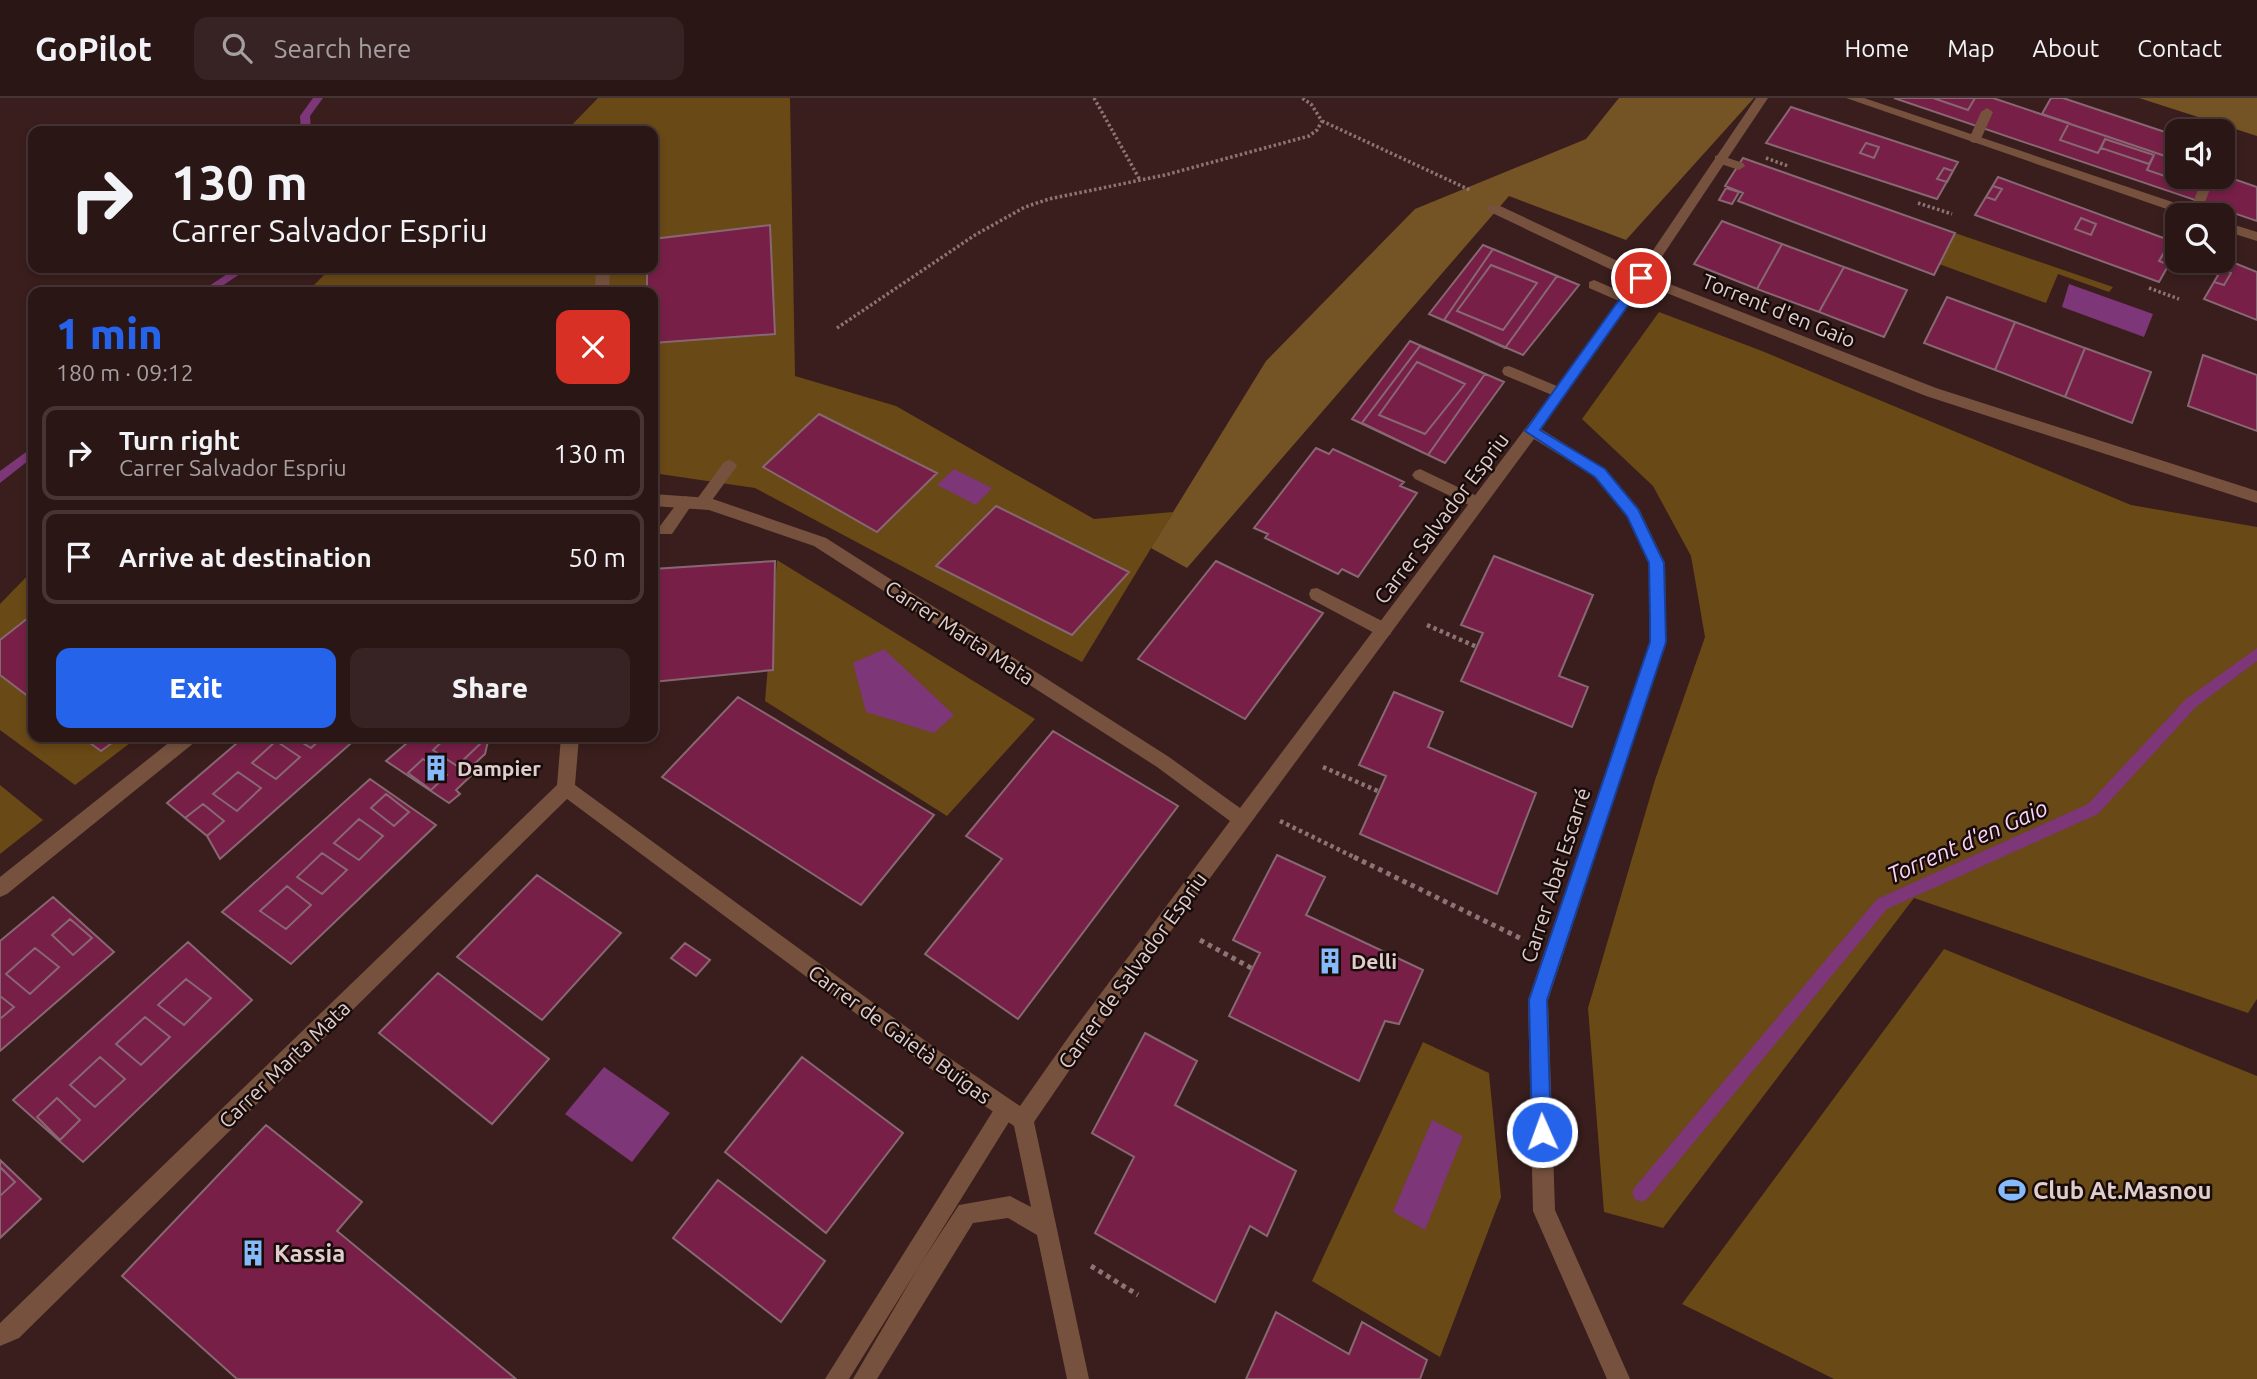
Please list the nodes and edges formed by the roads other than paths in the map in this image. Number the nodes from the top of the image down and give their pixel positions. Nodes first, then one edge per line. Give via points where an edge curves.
1 (1762, 98) edge
2 (1852, 98) edge
3 (1987, 112) dead end
4 (1975, 139) junction
5 (1718, 159) junction
6 (1739, 166) dead end
7 (2165, 205) edge
8 (1493, 208) road end
9 (2235, 229) edge
10 (2257, 237) edge
11 (1641, 278) junction
12 (1594, 285) dead end
13 (1626, 299) junction
14 (1509, 371) dead end
15 (1559, 393) junction
16 (1532, 431) junction
17 (729, 466) dead end
18 (1420, 475) dead end
19 (2257, 497) edge
20 (658, 499) edge
21 (694, 503) junction
22 (1478, 503) junction
23 (666, 530) dead end
24 (1317, 594) dead end
25 (1384, 630) junction
26 (183, 742) edge
27 (570, 742) edge
28 (566, 788) junction
29 (1248, 813) junction
30 (0, 888) edge
31 (1014, 1115) junction
32 (1044, 1227) junction
33 (0, 1335) edge
34 (835, 1379) edge
35 (864, 1379) edge
36 (1078, 1379) edge
37 (1619, 1379) edge

1 - 5 street, Carrer Salvador Espriu
2 - 4 street
3 - 4 street
4 - 7 street
5 - 6 street
5 - 11 street, Carrer Salvador Espriu
8 - 11 street, Torrent d'en Gaio
9 - 10 street
11 - 13 street, Carrer Salvador Espriu
11 - 19 street, Torrent d'en Gaio via 1931,392
12 - 13 street
13 - 15 street, Carrer Salvador Espriu
14 - 15 street
15 - 16 street, Carrer Salvador Espriu
16 - 22 street, Carrer Salvador Espriu
16 - 37 street, Carrer Abat Escarré via 1600,473 1633,513 1657,563 1658,642 1538,1000 1544,1211
17 - 21 street
18 - 22 street
20 - 21 street, Carrer Marta Mata
21 - 23 street
21 - 29 street, Carrer Marta Mata via 820,542
22 - 25 street, Carrer Salvador Espriu
24 - 25 street
25 - 29 street, Carrer Salvador Espriu
26 - 30 street
27 - 28 street
28 - 31 street, Carrer de Gaietà Buïgas
28 - 33 street, Carrer Marta Mata via 88,1256
29 - 31 street, Carrer de Salvador Espriu via 1088,1028
31 - 32 street
31 - 34 street, Carrer de Salvador Espriu
32 - 35 street via 1010,1207 967,1213
32 - 36 street

